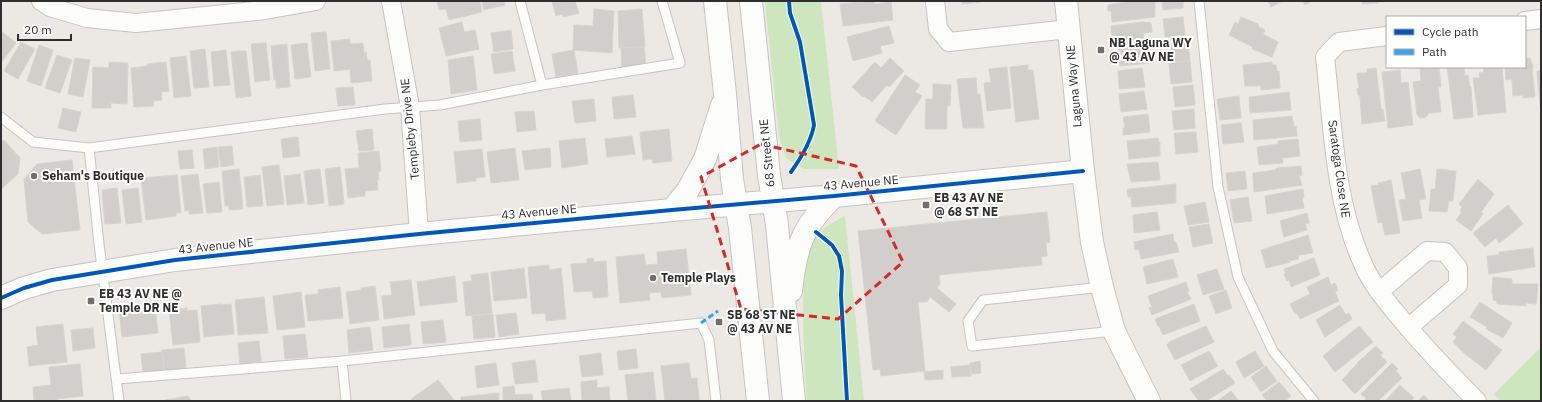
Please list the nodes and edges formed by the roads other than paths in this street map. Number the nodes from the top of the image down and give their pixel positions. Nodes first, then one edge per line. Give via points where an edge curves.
1 (41, 1) edge
2 (316, 1) edge
3 (391, 1) edge
4 (520, 1) edge
5 (662, 1) edge
6 (715, 1) edge
7 (751, 1) edge
8 (935, 1) edge
9 (1066, 1) edge
10 (1199, 1) edge
11 (264, 6) edge
12 (1541, 20) edge
13 (1526, 21) edge
14 (1069, 29) junction
15 (1386, 36) edge
16 (542, 85) junction
17 (725, 94) junction
18 (410, 107) junction
19 (1, 117) edge
20 (89, 148) junction
21 (1083, 172) junction
22 (834, 196) junction
23 (772, 201) junction
24 (735, 204) junction
25 (672, 210) junction
26 (420, 234) junction
27 (103, 271) junction
28 (1102, 287) junction
29 (1378, 292) junction
30 (1, 298) edge
31 (787, 326) junction
32 (1408, 328) junction
33 (1114, 331) junction
34 (342, 361) junction
35 (117, 379) junction
36 (119, 401) edge
37 (346, 401) edge
38 (716, 401) edge
39 (758, 401) edge
40 (794, 401) edge
41 (1149, 401) edge
42 (1314, 401) edge
43 (1477, 401) edge

1 - 11 street via 50,7 87,18 136,23
2 - 11 street
3 - 18 street, Templeby Drive NE
4 - 16 lane
5 - 16 lane via 680,63
6 - 17 street
7 - 23 street, 68 Street NE
8 - 14 street via 938,29 949,42
9 - 14 street, Laguna Way NE
10 - 42 lane via 1218,187 1238,277 1273,351
12 - 13 street
14 - 21 street, Laguna Way NE
15 - 29 street, Saratoga Close NE via 1340,42 1325,57 1338,178 1347,225 1363,266
16 - 18 lane via 440,105
17 - 24 street
17 - 25 street via 705,159 688,190
18 - 20 lane
18 - 26 street, Templeby Drive NE
19 - 20 lane via 33,142
20 - 27 lane
21 - 22 street, 43 Avenue NE
21 - 28 street, Laguna Way NE via 1092,242
22 - 23 street, 43 Avenue NE
22 - 31 street via 807,227 800,243 793,271
23 - 24 street, 43 Avenue NE
23 - 31 street, 68 Street NE via 777,224
24 - 25 street, 43 Avenue NE
24 - 39 street via 740,228
25 - 26 street, 43 Avenue NE
26 - 27 street, 43 Avenue NE via 175,260
27 - 30 street, 43 Avenue NE via 52,280
27 - 35 lane
28 - 33 street, Laguna Way NE
28 - 33 lane via 983,300 968,321 972,346
29 - 32 street, Saratoga Close NE
29 - 32 street via 1427,251 1445,252 1458,268 1458,285
31 - 40 street, 68 Street NE
32 - 43 street, Saratoga Close NE
33 - 41 street, Laguna Way NE
34 - 35 lane
34 - 37 lane
34 - 38 lane via 701,323 709,340
35 - 36 lane

